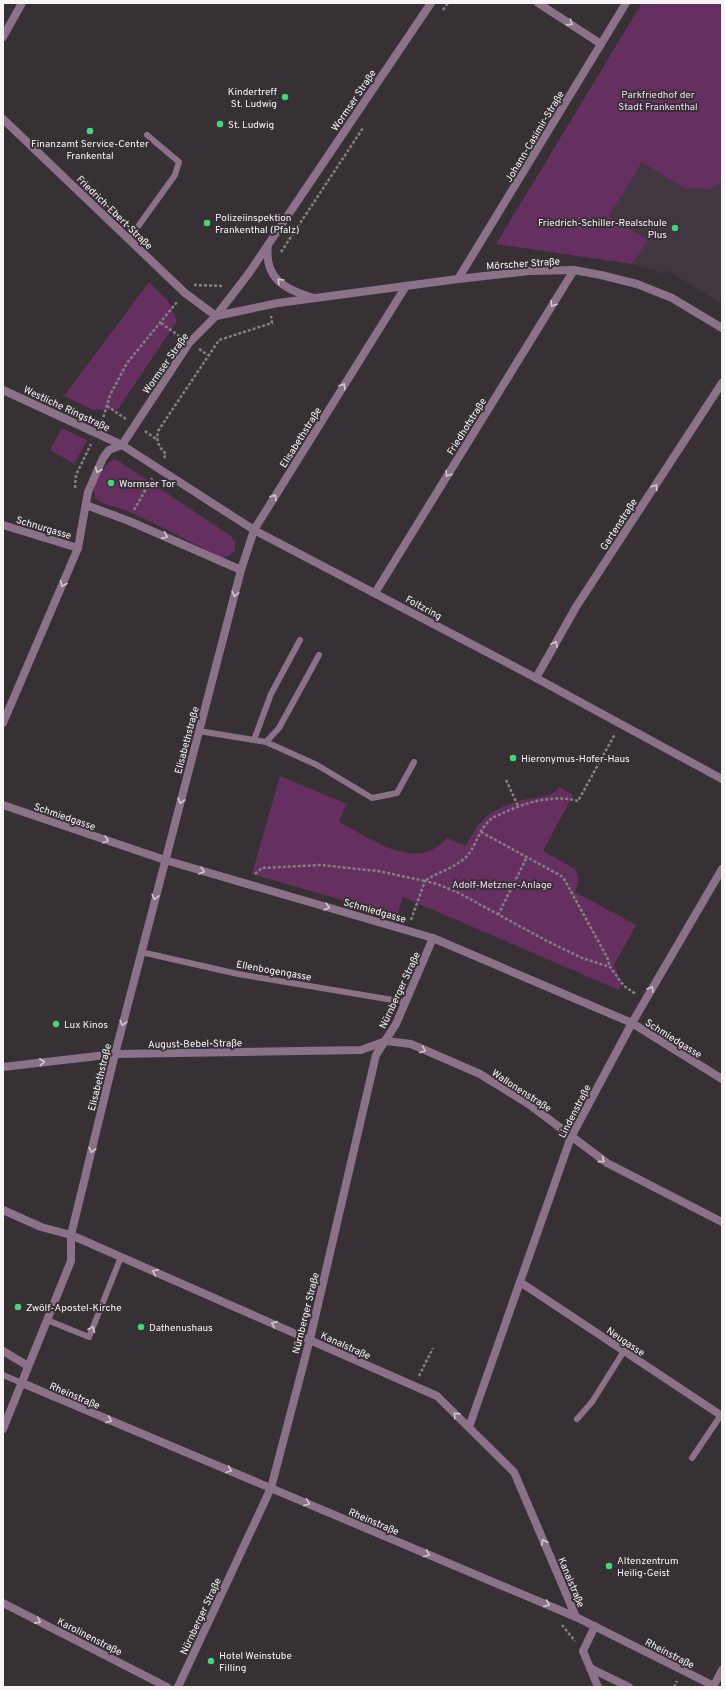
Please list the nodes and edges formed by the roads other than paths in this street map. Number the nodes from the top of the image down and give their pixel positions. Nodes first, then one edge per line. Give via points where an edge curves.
1 (22, 3) edge
2 (431, 3) edge
3 (538, 3) edge
4 (626, 3) edge
5 (3, 37) edge
6 (602, 44) junction
7 (3, 119) edge
8 (147, 135) dead end
9 (129, 239) junction
10 (268, 245) junction
11 (574, 270) junction
12 (458, 278) junction
13 (406, 286) junction
14 (314, 298) junction
15 (216, 316) junction
16 (722, 328) edge
17 (722, 383) edge
18 (3, 390) edge
19 (122, 445) junction
20 (86, 506) junction
21 (3, 525) edge
22 (254, 530) junction
23 (78, 548) junction
24 (241, 570) junction
25 (375, 593) junction
26 (300, 640) dead end
27 (319, 655) dead end
28 (536, 678) junction
29 (3, 723) edge
30 (199, 731) junction
31 (254, 740) junction
32 (266, 742) junction
33 (414, 762) dead end
34 (722, 779) edge
35 (3, 805) edge
36 (165, 860) junction
37 (722, 869) edge
38 (433, 938) junction
39 (141, 952) junction
40 (405, 1002) junction
41 (632, 1023) junction
42 (386, 1041) junction
43 (115, 1054) junction
44 (3, 1066) edge
45 (722, 1079) edge
46 (571, 1137) junction
47 (3, 1210) edge
48 (722, 1222) edge
49 (71, 1235) junction
50 (121, 1257) junction
51 (520, 1282) junction
52 (47, 1320) junction
53 (310, 1339) junction
54 (3, 1351) edge
55 (624, 1351) junction
56 (28, 1366) junction
57 (3, 1375) edge
58 (22, 1383) junction
59 (721, 1416) edge
60 (577, 1419) dead end
61 (469, 1427) junction
62 (3, 1429) edge
63 (692, 1458) dead end
64 (271, 1488) junction
65 (3, 1603) edge
66 (576, 1617) junction
67 (595, 1626) junction
68 (590, 1668) junction
69 (722, 1670) edge
70 (713, 1686) edge
71 (167, 1687) edge
72 (178, 1687) edge
73 (598, 1687) edge
74 (629, 1687) edge

1 - 5 street
2 - 10 street, Wormser Straße
3 -> 6 street
4 - 6 street, Johann-Casimir-Straße
6 - 12 street, Johann-Casimir-Straße
7 - 9 street, Friedrich-Ebert-Straße
8 - 9 lane via 179,162 175,175
9 - 15 street, Friedrich-Ebert-Straße via 185,293
14 -> 10 street, Mörscher Straße via 288,288 278,280 266,258
10 - 15 street, Wormser Straße
11 - 12 street, Mörscher Straße via 529,271
11 - 16 street, Mörscher Straße via 637,284 672,298
11 -> 25 street, Friedhofstraße
12 - 13 street, Mörscher Straße
13 - 14 street, Mörscher Straße
22 -> 13 street, Elisabethstraße
14 - 15 street, Mörscher Straße via 269,304
15 - 19 street, Wormser Straße via 189,343
28 -> 17 street, Gartenstraße via 576,607
18 - 19 street, Westliche Ringstraße
19 -> 20 street, Wormser Straße via 109,450 103,458 88,492
19 - 22 street, Foltzring
20 - 23 street, Wormser Straße
20 -> 24 street via 129,521
21 - 23 street, Schnurgasse
22 - 24 street, Elisabethstraße
22 - 25 street, Foltzring
23 -> 29 street, Wormser Straße
24 -> 30 street, Elisabethstraße
25 - 28 street, Foltzring
26 - 31 lane via 271,694
27 - 32 lane via 280,728
28 - 34 street, Foltzring
30 - 31 lane
30 -> 36 street, Elisabethstraße
31 - 32 lane
32 - 33 lane via 317,765 372,798 397,793
35 -> 36 street, Schmiedgasse
36 -> 38 street, Schmiedgasse
36 -> 39 street, Elisabethstraße
41 -> 37 street, Lindenstraße
38 - 40 street, Nürnberger Straße
38 - 41 street, Schmiedgasse
39 - 40 lane, Ellenbogengasse via 238,974
39 -> 43 street, Elisabethstraße
40 - 42 street, Nürnberger Straße
41 - 45 street, Schmiedgasse
41 - 46 street, Lindenstraße
42 - 43 street, August-Bebel-Straße via 361,1050
42 -> 46 street, Wallonenstraße via 411,1044 480,1074 530,1105
42 - 53 street, Nürnberger Straße via 376,1055
44 -> 43 street, August-Bebel-Straße
43 -> 49 street, Elisabethstraße
46 -> 48 street, Wallonenstraße via 607,1164
46 - 51 street, Lindenstraße
47 - 49 street, Kanalstraße via 41,1227
49 - 50 street, Kanalstraße
49 - 52 street, Elisabethstraße via 71,1261
52 -> 50 lane via 89,1337
53 -> 50 street, Kanalstraße
51 - 55 street, Neugasse
51 - 61 street, Lindenstraße
52 - 56 street, Elisabethstraße
61 -> 53 street, Kanalstraße via 437,1396
53 - 64 street, Nürnberger Straße
54 - 56 street
55 - 59 street, Neugasse
55 - 60 lane via 592,1402
56 - 58 street, Elisabethstraße
57 - 58 lane
58 - 62 street, Elisabethstraße
58 -> 64 street, Rheinstraße
59 - 63 lane
66 -> 61 street, Kanalstraße via 514,1472
64 -> 66 street, Rheinstraße
64 - 72 street, Nürnberger Straße
65 -> 71 street, Karolinenstraße
66 - 67 street, Rheinstraße
67 - 68 street via 583,1651
67 - 70 street, Rheinstraße
68 - 73 street
68 - 74 street
69 - 70 street

